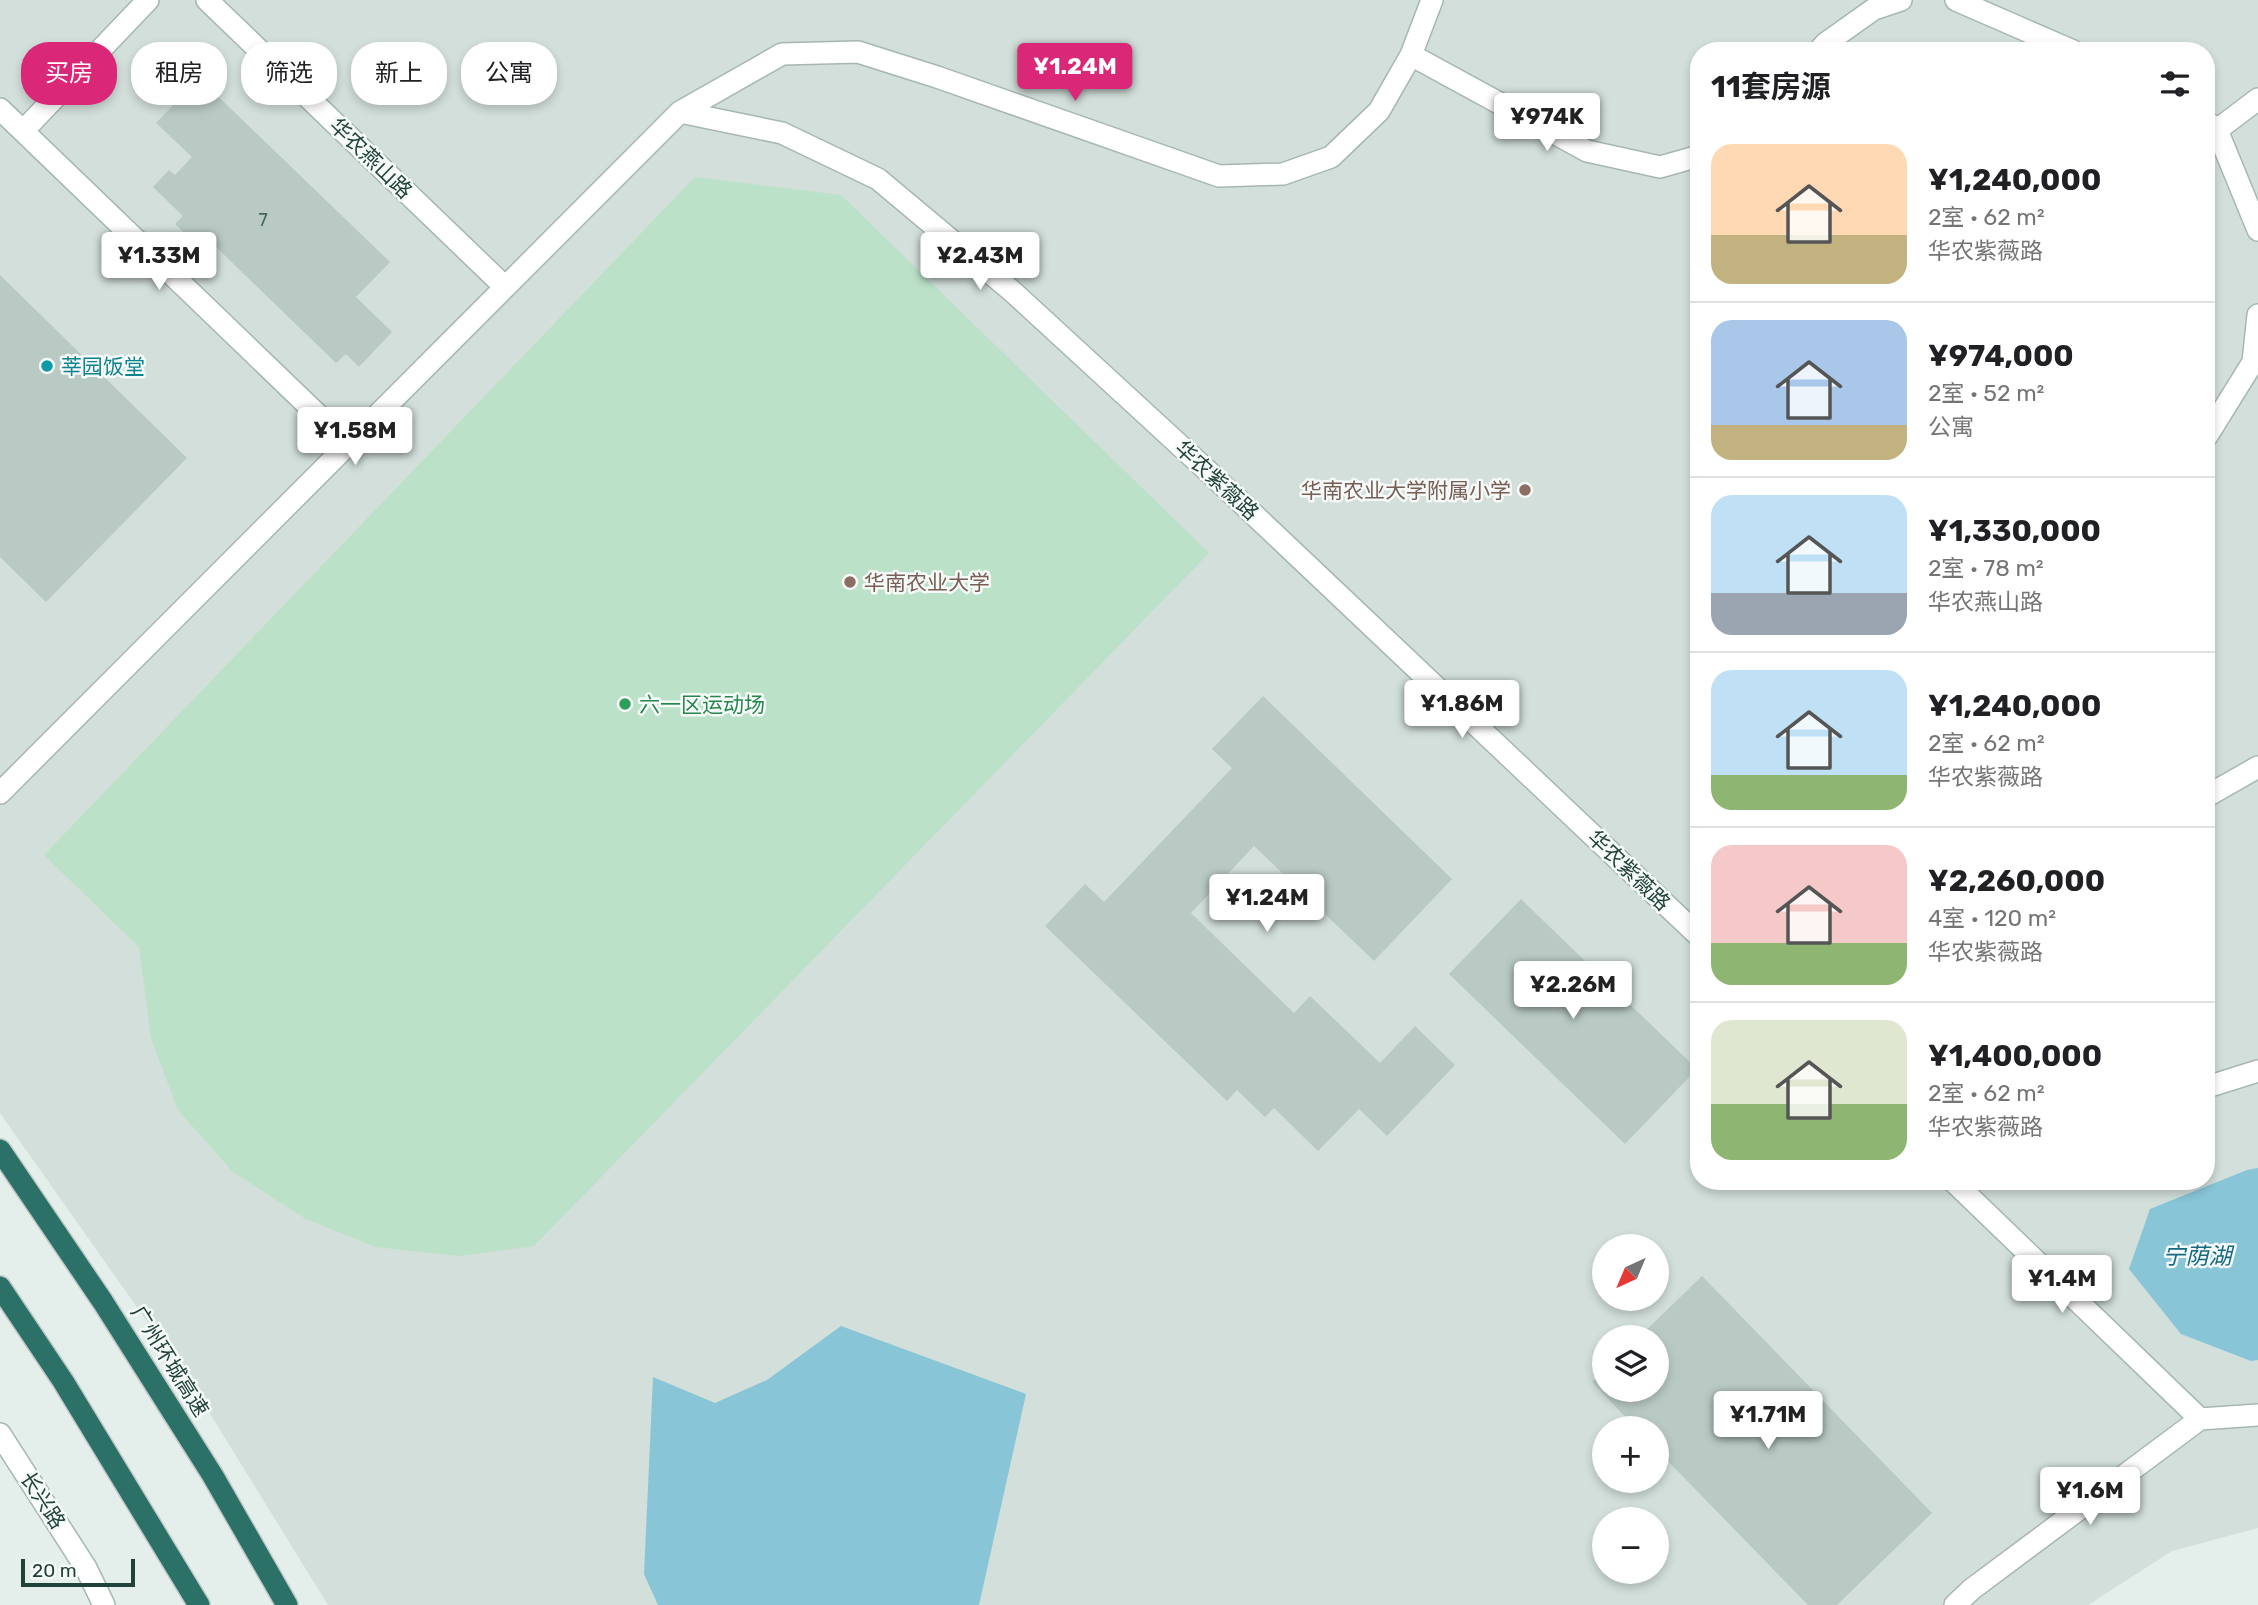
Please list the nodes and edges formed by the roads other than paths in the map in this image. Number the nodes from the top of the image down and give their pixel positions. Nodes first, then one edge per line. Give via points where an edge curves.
1 (148, 0) edge
2 (206, 0) edge
3 (1432, 0) edge
4 (1901, 0) edge
5 (1956, 0) edge
6 (1827, 42) edge
7 (2052, 42) edge
8 (1411, 55) junction
9 (2258, 99) edge
10 (0, 109) edge
11 (680, 112) junction
12 (2215, 124) edge
13 (23, 131) junction
14 (2215, 133) edge
15 (1690, 159) edge
16 (2258, 230) edge
17 (505, 287) junction
18 (2258, 315) edge
19 (2215, 423) edge
20 (348, 444) junction
21 (2258, 767) edge
22 (2215, 791) edge
23 (0, 793) edge
24 (1690, 927) edge
25 (2258, 1071) edge
26 (2215, 1084) edge
27 (0, 1150) edge
28 (1962, 1190) edge
29 (0, 1289) edge
30 (2258, 1415) edge
31 (2200, 1419) junction
32 (0, 1434) edge
33 (104, 1605) edge
34 (199, 1605) edge
35 (287, 1605) edge
36 (1955, 1605) edge

1 - 13 street
2 - 17 street, 华农燕山路
3 - 8 street
4 - 6 street via 1874,9
5 - 7 street
8 - 11 street via 1379,111 1331,157 1283,174 1219,176 858,52 782,54
8 - 15 street via 1587,151 1660,167
9 - 12 street
10 - 13 street
11 - 17 street
11 - 24 street, 华农紫薇路 via 782,133 878,179 1013,292 1211,474
13 - 20 street
14 - 16 street
17 - 20 street
18 - 19 street via 2253,362
20 - 23 street
21 - 22 street
25 - 26 street
27 - 35 highway, 广州环城高速 via 111,1314
28 - 31 street
29 - 34 highway via 63,1381
30 - 31 street
31 - 36 street
32 - 33 street, 长兴路 via 86,1568

